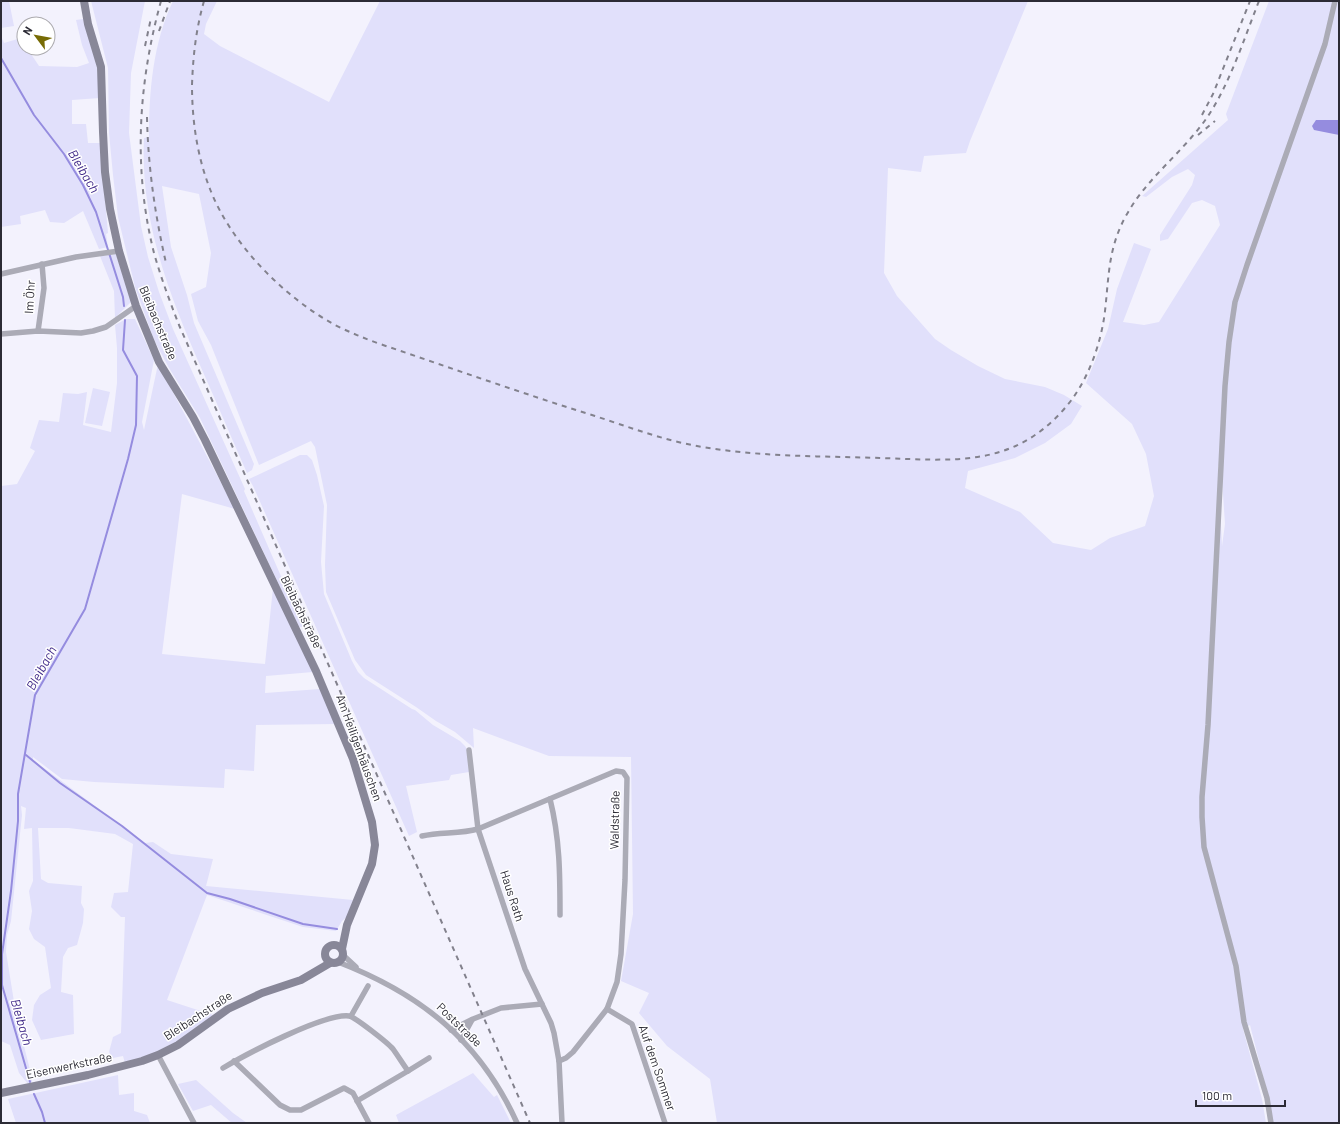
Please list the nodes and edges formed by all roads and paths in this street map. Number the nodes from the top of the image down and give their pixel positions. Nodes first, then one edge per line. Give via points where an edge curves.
1 (84, 1) edge
2 (1335, 1) edge
3 (115, 251) junction
4 (42, 264) junction
5 (1, 274) edge
6 (136, 306) junction
7 (38, 331) junction
8 (1, 334) edge
9 (316, 671) joint
10 (470, 750) dead end
11 (550, 799) junction
12 (478, 829) junction
13 (422, 836) dead end
14 (560, 915) dead end
15 (335, 955) junction
16 (368, 986) dead end
17 (542, 1004) junction
18 (607, 1009) junction
19 (351, 1016) junction
20 (473, 1019) junction
21 (451, 1030) junction
22 (461, 1040) junction
23 (158, 1055) junction
24 (429, 1058) dead end
25 (142, 1061) joint
26 (234, 1061) junction
27 (559, 1061) junction
28 (223, 1068) dead end
29 (408, 1072) junction
30 (1, 1092) edge
31 (357, 1101) junction
32 (194, 1123) edge
33 (369, 1123) edge
34 (517, 1123) edge
35 (562, 1123) edge
36 (665, 1123) edge
37 (1271, 1123) edge

1 - 3 main road, Bleibachstraße via 101,67 105,172
2 - 37 street via 1324,44 1236,302 1225,386 1202,797 1203,832 1204,847 1236,966 1244,1022
3 - 4 street
3 - 6 main road, Bleibachstraße
4 - 5 street
4 - 7 street, Im Öhr via 44,288
6 - 7 street via 106,327 93,331
6 - 9 main road, Bleibachstraße via 159,362 193,416
7 - 8 street
9 - 15 main road, Am Heiligenhäuschen via 353,759 363,789 375,845 372,864
10 - 12 street, Haus Rath
11 - 12 street, Waldstraße
11 - 14 street via 556,822 560,861
11 - 18 street, Waldstraße via 616,771 623,772 627,778 621,954 617,982
12 - 13 street, Waldstraße
12 - 17 street, Haus Rath via 525,969
15 - 21 street, Poststraße via 412,999
15 - 23 main road, Bleibachstraße via 301,980 228,1009 178,1045
16 - 19 street
17 - 20 street via 501,1008
17 - 27 street, Haus Rath via 551,1023
18 - 27 street, Waldstraße via 573,1052
18 - 36 street, Auf dem Sommer via 632,1024
19 - 26 street via 338,1016 321,1021
19 - 29 street via 392,1048
20 - 21 street
20 - 22 street
21 - 22 street, Poststraße
22 - 34 street, Poststraße via 493,1079
23 - 25 main road, Bleibachstraße
23 - 32 street
24 - 29 street
25 - 30 main road, Eisenwerkstraße via 88,1075
26 - 28 street
26 - 31 street via 280,1105 290,1110 301,1110 344,1088 353,1093
27 - 35 street, Haus Rath
29 - 31 street
31 - 33 street

